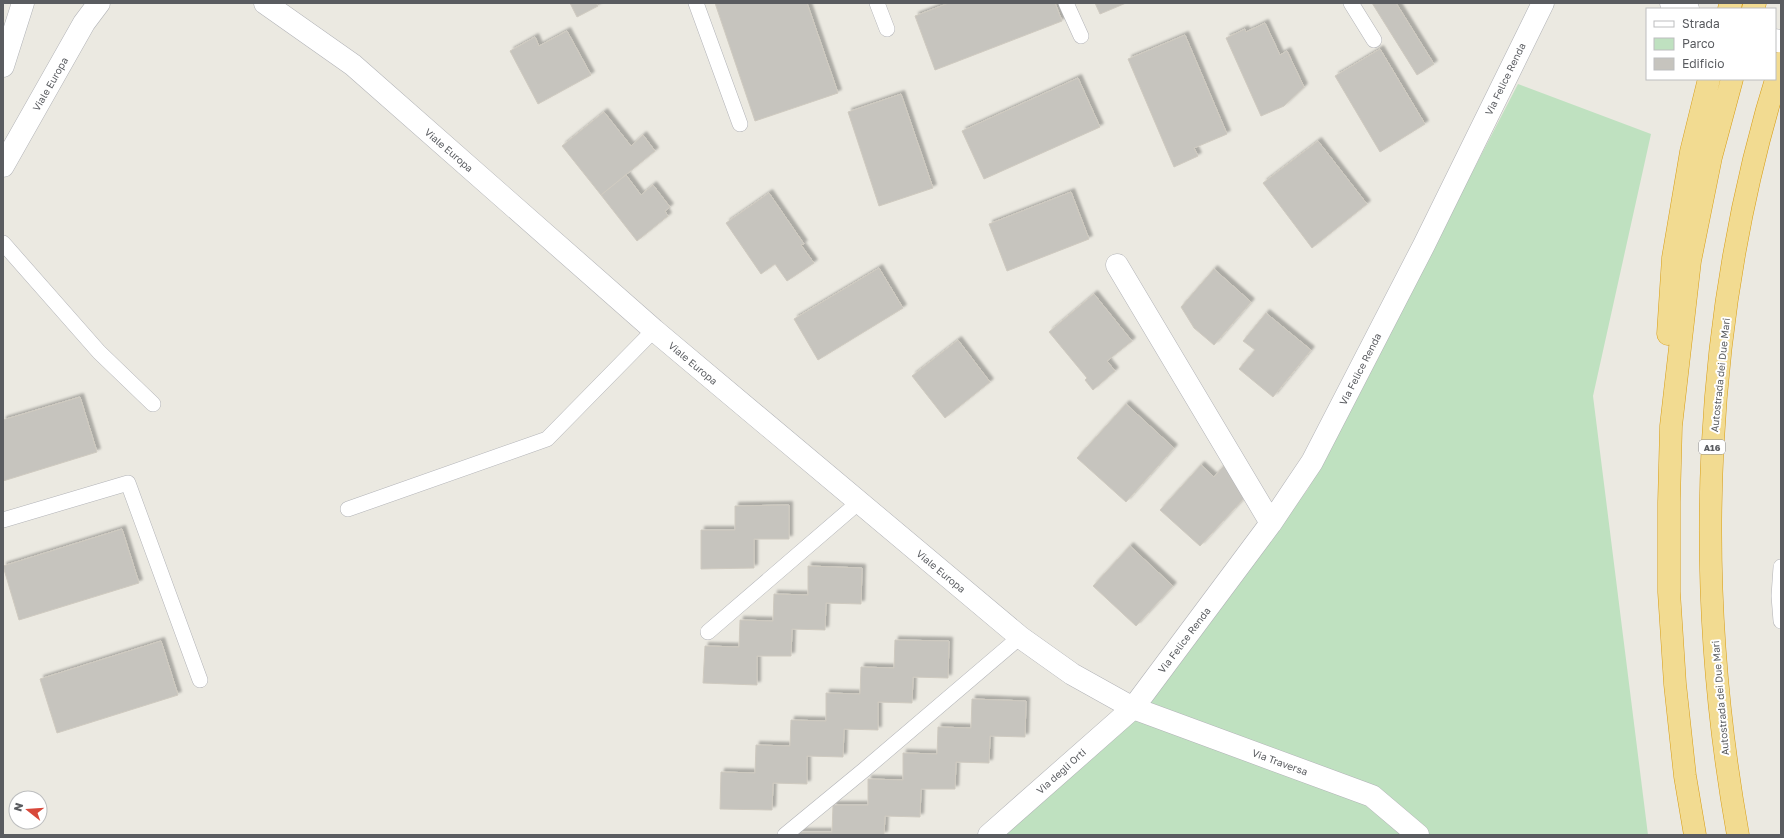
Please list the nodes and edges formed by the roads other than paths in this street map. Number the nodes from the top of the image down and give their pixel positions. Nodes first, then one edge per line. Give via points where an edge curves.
1 (23, 3) edge
2 (99, 3) edge
3 (265, 3) edge
4 (696, 3) edge
5 (876, 3) edge
6 (1066, 3) edge
7 (1351, 3) edge
8 (1543, 3) edge
9 (1671, 3) edge
10 (1685, 8) edge
11 (887, 29) dead end
12 (1081, 36) dead end
13 (1374, 40) dead end
14 (1781, 63) edge
15 (3, 66) edge
16 (1709, 80) edge
17 (1732, 80) edge
18 (1781, 88) edge
19 (740, 124) dead end
20 (3, 166) edge
21 (1751, 169) junction
22 (3, 243) edge
23 (1117, 265) dead end
24 (654, 330) junction
25 (153, 404) dead end
26 (1671, 426) junction
27 (859, 502) junction
28 (348, 509) dead end
29 (3, 520) edge
30 (1271, 523) junction
31 (1781, 566) edge
32 (1781, 621) edge
33 (708, 632) dead end
34 (1020, 637) junction
35 (200, 680) dead end
36 (1133, 708) junction
37 (785, 835) edge
38 (989, 835) edge
39 (1418, 835) edge
40 (1695, 835) edge
41 (1738, 835) edge

1 - 15 street
2 - 20 street, Viale Europa via 84,23
3 - 24 street, Viale Europa via 353,65
4 - 19 lane
5 - 11 lane
6 - 12 lane
7 - 13 lane
8 - 30 street, Via Felice Renda via 1424,245 1312,462
9 - 10 street
14 - 21 highway, Autostrada dei Due Mari / A16
16 - 26 highway via 1691,152 1673,258 1667,340
17 - 26 highway via 1711,157 1690,262
18 - 21 highway
21 - 41 highway, Autostrada dei Due Mari / A16 via 1731,273 1719,370 1713,424 1710,503 1717,683 1726,772
22 - 25 lane via 99,352
23 - 30 street
24 - 27 street, Viale Europa
24 - 28 lane via 547,439
26 - 40 highway via 1669,592 1675,684 1685,776
27 - 33 lane
27 - 34 street, Viale Europa
29 - 35 lane via 128,483
30 - 36 street, Via Felice Renda
31 - 32 lane
34 - 36 street, Viale Europa via 1072,674
34 - 37 lane
36 - 38 street, Via degli Orti
36 - 39 street, Via Traversa via 1372,796

